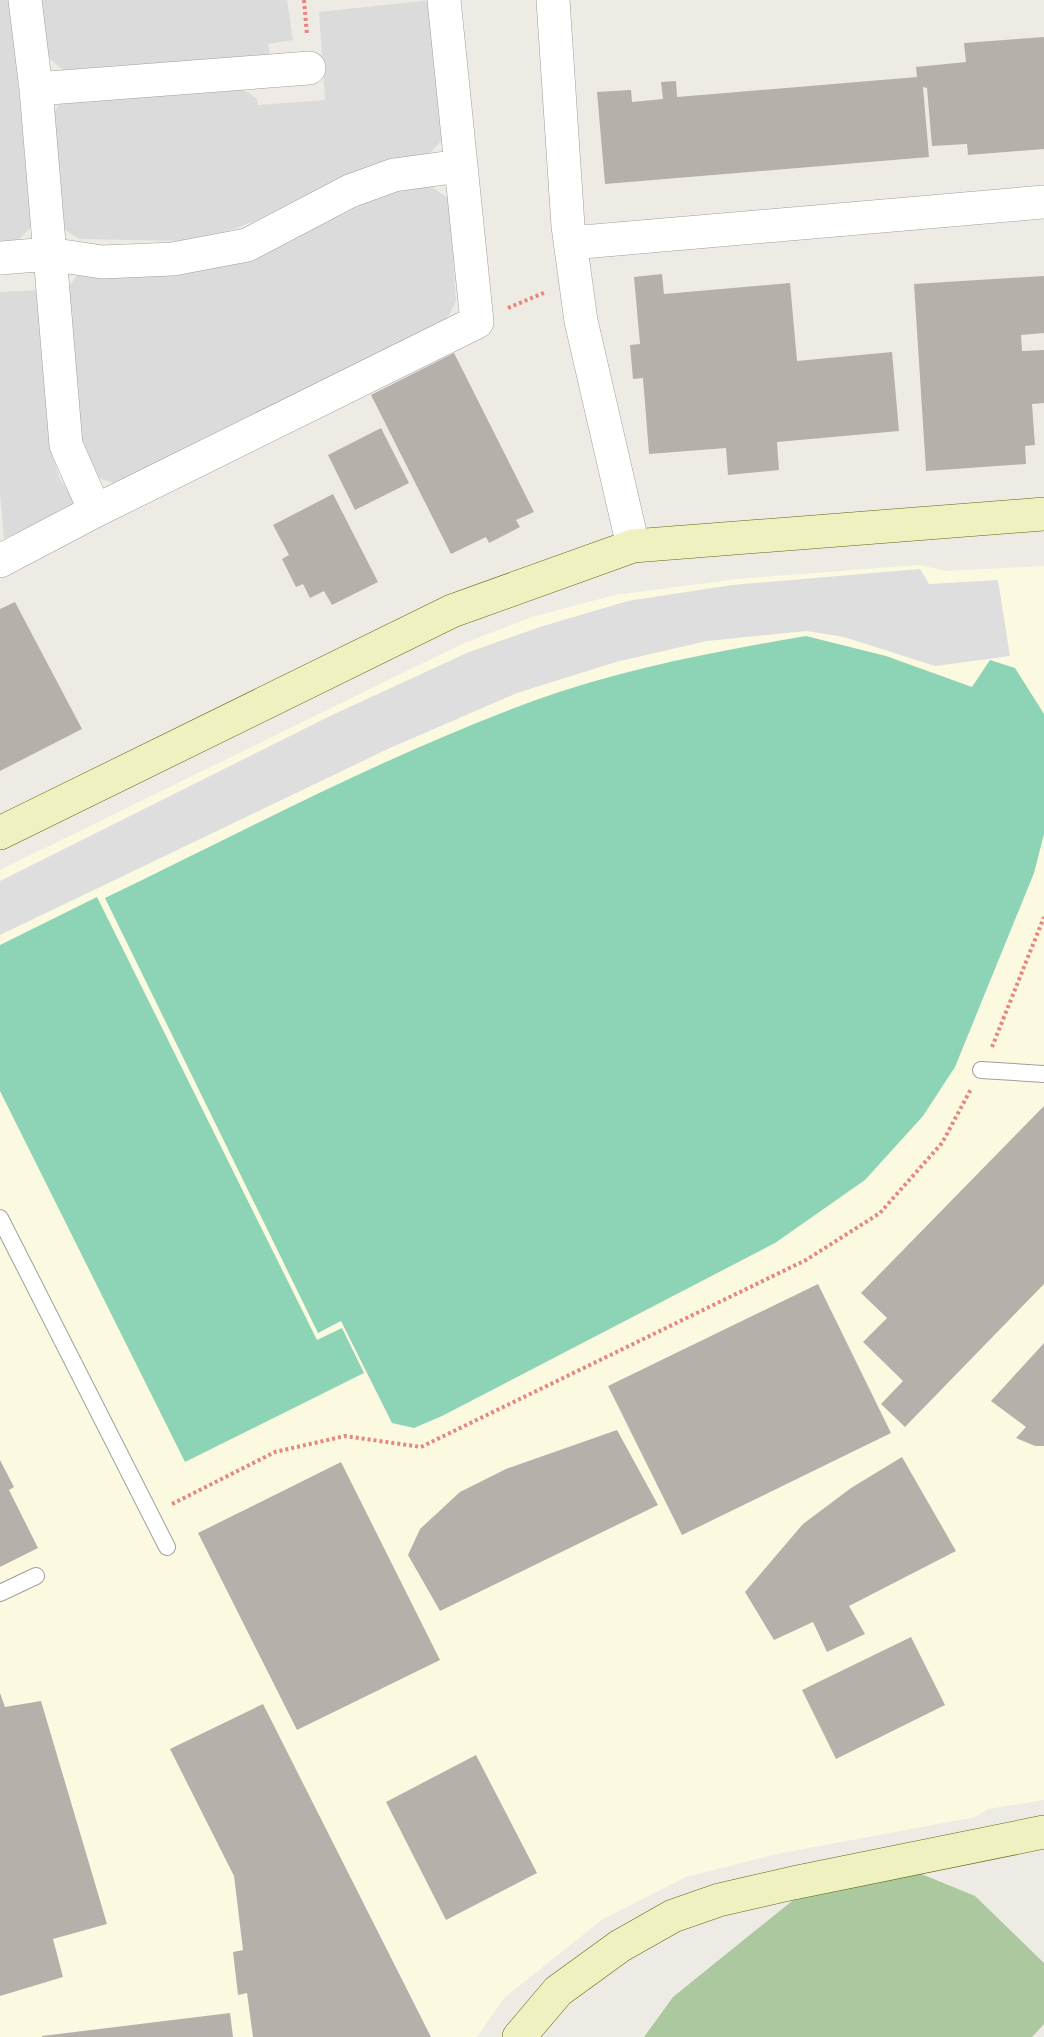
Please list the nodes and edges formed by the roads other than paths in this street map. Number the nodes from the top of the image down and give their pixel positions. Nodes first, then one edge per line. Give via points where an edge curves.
1 (25, 0) edge
2 (444, 0) edge
3 (553, 0) edge
4 (309, 68) dead end
5 (36, 89) junction
6 (459, 166) junction
7 (1044, 202) edge
8 (571, 243) junction
9 (49, 254) junction
10 (0, 258) edge
11 (95, 511) junction
12 (1044, 514) edge
13 (633, 546) junction
14 (0, 561) edge
15 (0, 833) edge
16 (981, 1070) road end
17 (1044, 1074) edge
18 (0, 1218) edge
19 (167, 1547) dead end
20 (36, 1576) dead end
21 (0, 1593) edge
22 (1044, 1832) edge
23 (519, 2037) edge

1 - 5 street
2 - 6 street
3 - 8 street
4 - 5 street
5 - 9 street
6 - 9 street via 394,175 350,191 246,245 173,259 102,262
6 - 11 street via 477,322
7 - 8 street
8 - 13 street via 581,321
9 - 10 street
9 - 11 street via 66,446
11 - 14 street
12 - 13 street
13 - 15 street via 452,611
16 - 17 lane
18 - 19 lane
20 - 21 lane
22 - 23 street via 793,1883 673,1916 620,1946 558,1990

